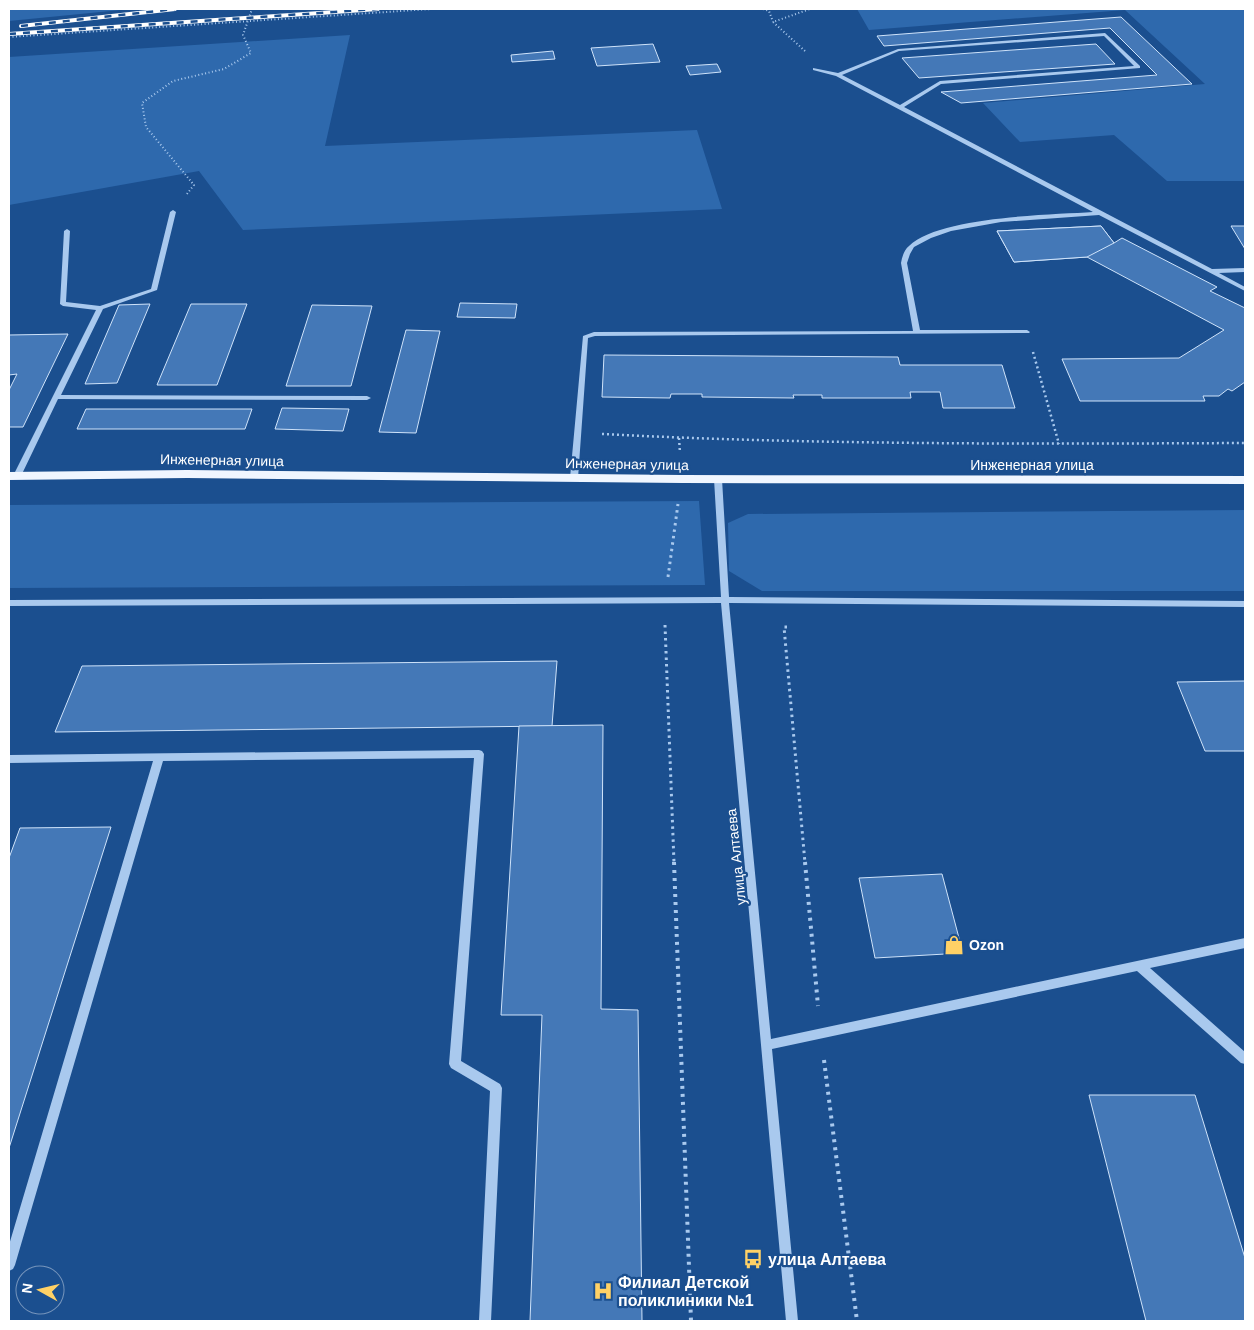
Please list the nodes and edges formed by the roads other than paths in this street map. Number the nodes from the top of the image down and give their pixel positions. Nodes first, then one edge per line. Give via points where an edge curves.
1 (815, 69) road end
2 (838, 75) junction
3 (899, 108) junction
4 (173, 212) road end
5 (1100, 213) junction
6 (66, 231) dead end
7 (1245, 270) edge
8 (1213, 271) junction
9 (1245, 289) edge
10 (100, 308) junction
11 (1027, 332) road end
12 (917, 333) junction
13 (56, 397) junction
14 (367, 398) dead end
15 (13, 476) edge
16 (574, 478) junction
17 (718, 479) junction
18 (1245, 480) edge
19 (725, 600) junction
20 (9, 603) edge
21 (1245, 604) edge
22 (159, 758) junction
23 (9, 759) edge
24 (1245, 943) edge
25 (1138, 965) junction
26 (768, 1045) junction
27 (1245, 1059) edge
28 (9, 1265) edge
29 (485, 1321) edge
30 (792, 1321) edge

1 - 2 street
2 - 3 street
2 - 3 street via 898,50 1105,34 1138,67 940,83
3 - 5 street
4 - 10 street via 154,290
5 - 8 street
5 - 12 street via 975,223 938,233 912,246 904,263
6 - 10 street via 62,304
7 - 8 street
8 - 9 street
10 - 13 street
11 - 12 street
12 - 16 street via 603,334 585,337
13 - 14 street
13 - 15 street
15 - 16 main road, Инженерная улица via 187,474
16 - 17 main road, Инженерная улица
17 - 18 main road, Инженерная улица
17 - 19 street, улица Алтаева
19 - 20 street
19 - 21 street
19 - 26 street, улица Алтаева
22 - 23 street
22 - 28 street
22 - 29 street via 479,754 455,1064 496,1088
24 - 25 street
25 - 26 street
25 - 27 lane
26 - 30 street, улица Алтаева

